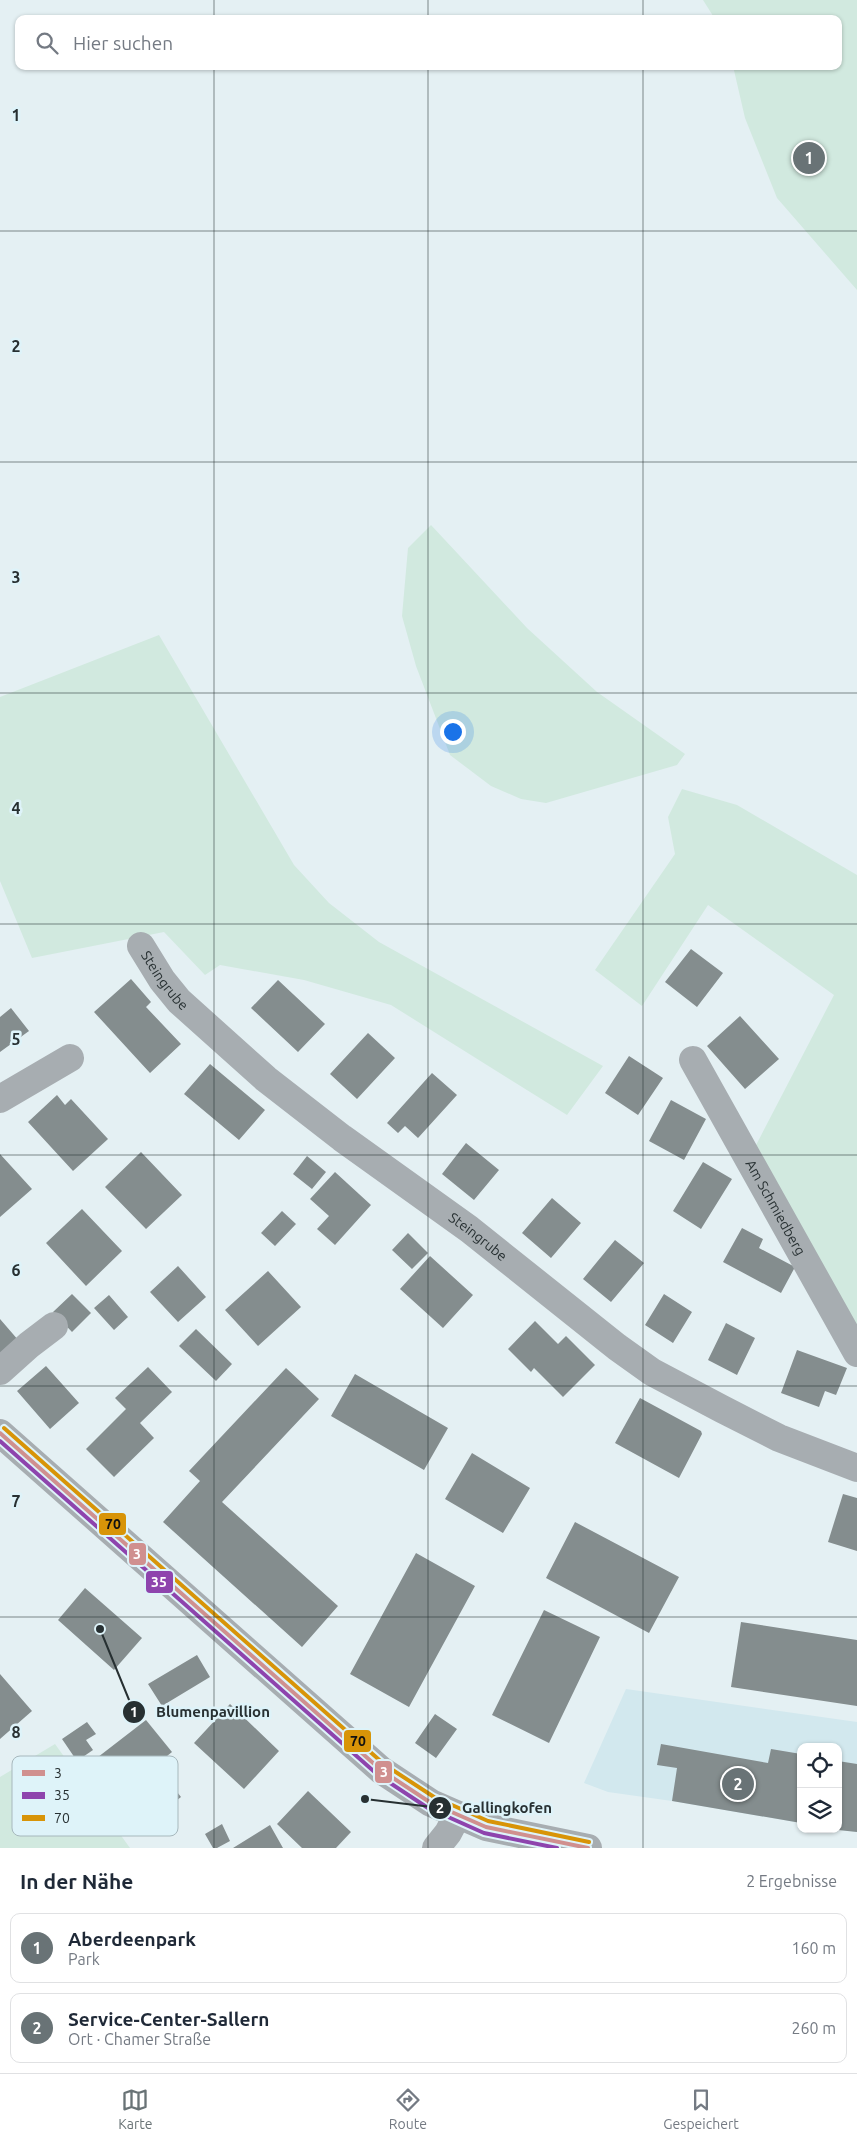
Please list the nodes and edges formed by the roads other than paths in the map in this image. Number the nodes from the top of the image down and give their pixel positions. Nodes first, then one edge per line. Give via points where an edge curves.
1 (142, 946) dead end
2 (70, 1058) dead end
3 (693, 1060) dead end
4 (0, 1098) edge
5 (54, 1326) dead end
6 (857, 1354) edge
7 (0, 1371) edge
8 (0, 1433) edge
9 (857, 1468) edge
10 (457, 1816) junction
11 (486, 1838) edge
12 (436, 1848) edge
13 (588, 1848) edge

1 - 9 street, Steingrube via 179,1001 266,1079 469,1229 617,1347 652,1372 779,1438
2 - 4 street
3 - 6 street, Am Schmiedberg
5 - 7 street
8 - 10 street via 380,1770
10 - 11 street
10 - 12 street
11 - 13 street

